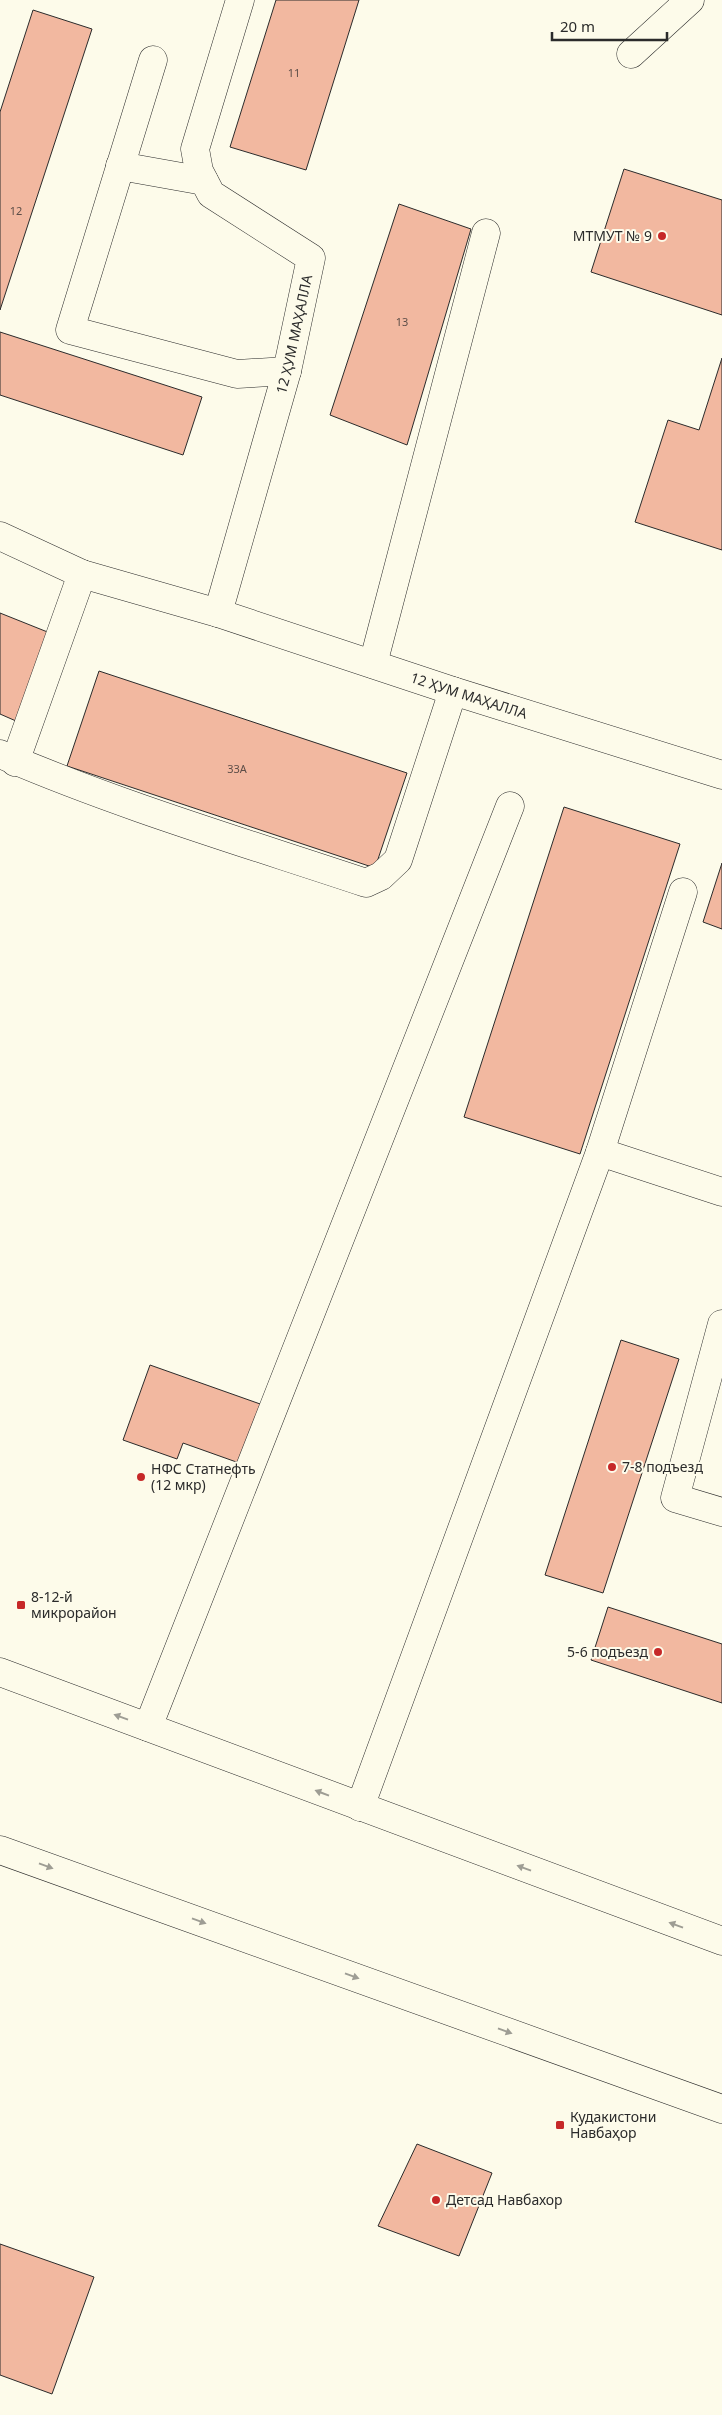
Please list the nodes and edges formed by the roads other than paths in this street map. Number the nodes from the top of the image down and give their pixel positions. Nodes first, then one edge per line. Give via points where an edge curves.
1 (240, 0) edge
2 (690, 0) edge
3 (631, 54) dead end
4 (153, 60) dead end
5 (120, 166) junction
6 (207, 187) junction
7 (486, 233) dead end
8 (287, 371) junction
9 (0, 536) edge
10 (82, 574) junction
11 (218, 613) junction
12 (373, 664) junction
13 (453, 690) junction
14 (5, 759) edge
15 (722, 775) edge
16 (510, 806) dead end
17 (683, 892) dead end
18 (600, 1152) junction
19 (722, 1192) edge
20 (722, 1324) edge
21 (722, 1512) edge
22 (0, 1672) edge
23 (148, 1727) junction
24 (360, 1807) junction
25 (0, 1850) edge
26 (722, 1942) edge
27 (722, 2109) edge

1 - 6 street via 195,149 199,171
2 - 3 street
4 - 5 street
5 - 6 street
5 - 8 street via 70,330 237,374
6 - 8 street, 12 ҲУМ МАҲАЛЛА via 311,258
7 - 12 street
8 - 11 street, 12 ҲУМ МАҲАЛЛА
9 - 10 street, 12 ҲУМ МАҲАЛЛА
10 - 11 street, 12 ҲУМ МАҲАЛЛА
10 - 14 street
11 - 12 street, 12 ҲУМ МАҲАЛЛА
12 - 13 street, 12 ҲУМ МАҲАЛЛА
13 - 14 street via 398,860 381,876 366,883 97,794
13 - 15 street, 12 ҲУМ МАҲАЛЛА
16 - 23 street
17 - 18 street
18 - 19 street
18 - 24 street
20 - 21 street via 675,1498
23 -> 22 street
24 -> 23 street
26 -> 24 street
25 -> 27 street

